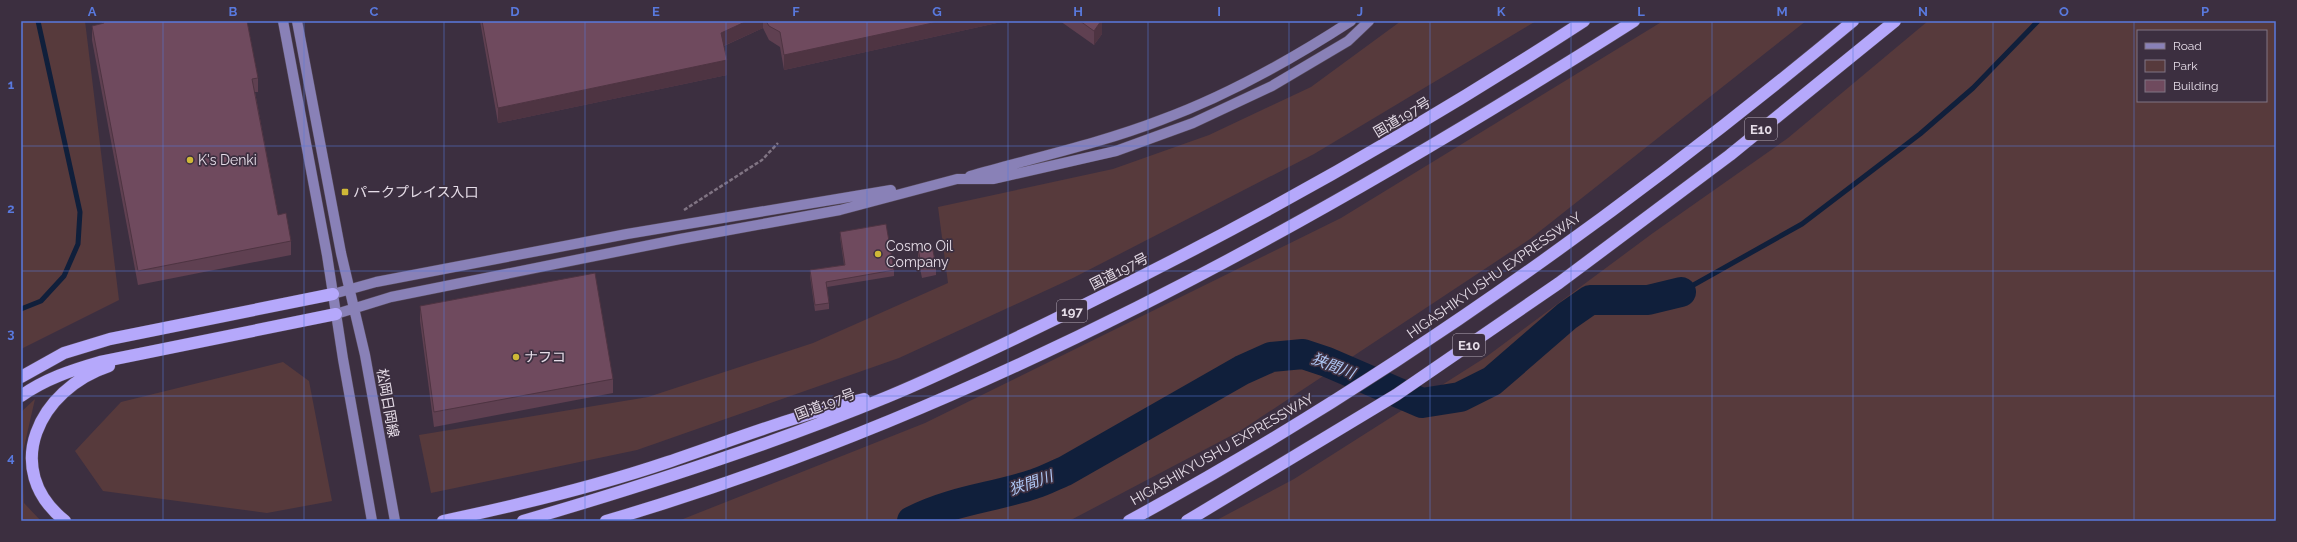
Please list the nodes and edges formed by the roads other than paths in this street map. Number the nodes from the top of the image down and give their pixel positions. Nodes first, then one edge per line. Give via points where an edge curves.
1 (283, 21) edge
2 (298, 21) edge
3 (1351, 21) edge
4 (1369, 21) edge
5 (1584, 21) edge
6 (1634, 21) edge
7 (1853, 21) edge
8 (1895, 21) edge
9 (957, 179) junction
10 (350, 290) junction
11 (333, 294) junction
12 (354, 309) junction
13 (336, 314) junction
14 (166, 349) junction
15 (21, 377) edge
16 (908, 387) junction
17 (21, 396) edge
18 (697, 493) junction
19 (65, 521) edge
20 (372, 521) edge
21 (395, 521) edge
22 (443, 521) edge
23 (523, 521) edge
24 (606, 521) edge
25 (635, 521) edge
26 (1129, 521) edge
27 (1187, 521) edge

1 - 11 street via 328,255
2 - 10 street, 松岡日岡線
3 - 9 street via 1252,80 1162,120
4 - 9 street via 1348,41 1272,86 1180,129 1116,151 1050,167 993,179
5 - 16 highway, 国道197号 / 197 via 1463,98 1282,203 990,351
6 - 18 highway, 197 via 1513,98 1316,211 1120,315 905,414
7 - 26 highway, HIGASHIKYUSHU EXPRESSWAY / E10 via 1759,99 1466,316 1290,430
8 - 27 highway, E10 via 1736,150 1560,283 1442,364
9 - 10 street via 627,234 376,282
9 - 12 street via 840,210 672,240 422,291
10 - 11 street
10 - 12 street, 松岡日岡線
11 - 13 street
11 - 15 highway via 110,339 64,353
12 - 13 street
12 - 21 street, 松岡日岡線 via 365,355
13 - 14 highway
13 - 20 street
14 - 17 highway via 72,370
14 - 19 highway via 88,375 58,395 39,420 32,437 30,469 42,499
16 - 22 highway via 825,408 594,485 524,504
16 - 23 highway, 国道197号 / 197 via 700,466
18 - 24 highway, 197
18 - 25 highway

